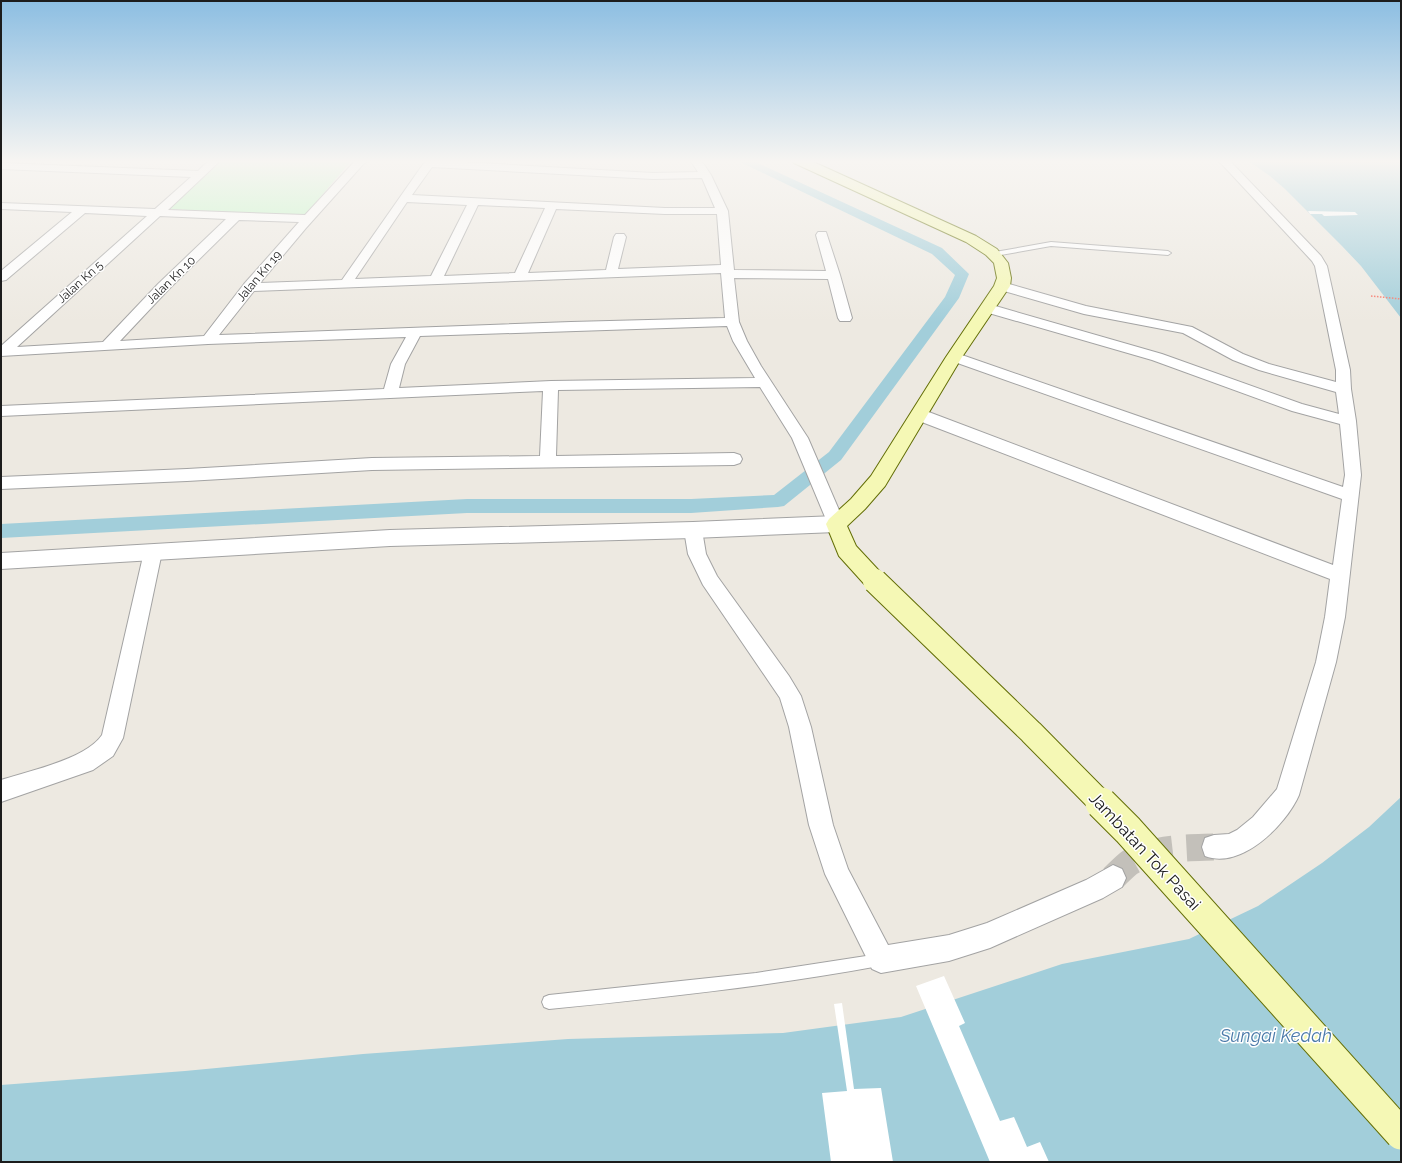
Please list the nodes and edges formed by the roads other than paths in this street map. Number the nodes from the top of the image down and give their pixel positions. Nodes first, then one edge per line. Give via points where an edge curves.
1 (77, 214) edge
2 (155, 214) edge
3 (190, 214) edge
4 (313, 214) edge
5 (393, 214) edge
6 (468, 214) edge
7 (548, 214) edge
8 (722, 214) edge
9 (917, 214) edge
10 (1275, 214) edge
11 (236, 216) junction
12 (308, 220) junction
13 (822, 235) dead end
14 (620, 236) dead end
15 (1168, 253) dead end
16 (995, 254) junction
17 (729, 272) junction
18 (611, 274) junction
19 (834, 275) junction
20 (1, 277) edge
21 (519, 278) junction
22 (434, 281) junction
23 (345, 284) junction
24 (1002, 286) junction
25 (249, 287) junction
26 (987, 308) junction
27 (845, 318) dead end
28 (732, 322) junction
29 (415, 333) junction
30 (208, 340) junction
31 (108, 345) junction
32 (2, 352) edge
33 (954, 356) junction
34 (766, 382) junction
35 (551, 386) junction
36 (1343, 389) junction
37 (390, 393) junction
38 (1, 411) edge
39 (920, 414) junction
40 (1348, 421) junction
41 (734, 459) dead end
42 (548, 461) junction
43 (1, 483) edge
44 (1351, 496) junction
45 (833, 516) junction
46 (693, 530) junction
47 (153, 552) junction
48 (1, 561) edge
49 (1340, 575) junction
50 (1, 791) edge
51 (1214, 847) tunnel mouth
52 (1113, 878) tunnel mouth
53 (881, 960) junction
54 (549, 1002) dead end
55 (1401, 1134) edge

1 - 20 street
2 - 32 street, Jalan Kn 5
3 - 11 street
4 - 12 street, Jalan Kn 19
5 - 23 street
6 - 22 street
7 - 21 street
8 - 17 street
9 - 16 main road via 971,239
10 - 36 street via 1321,266 1343,370
11 - 12 street
11 - 31 street, Jalan Kn 10
12 - 25 street, Jalan Kn 19
13 - 19 street
14 - 18 street
15 - 16 lane via 1051,244
16 - 24 main road via 1003,266
17 - 18 street
17 - 19 street
17 - 28 street
18 - 21 street
19 - 27 street
21 - 22 street
22 - 23 street
23 - 25 street
24 - 26 main road
24 - 36 street via 1084,310 1188,330 1244,359
25 - 30 street, Jalan Kn 19
26 - 33 main road
26 - 40 street via 1157,357 1297,408
28 - 29 street
28 - 34 street via 740,342
29 - 30 street
29 - 37 street via 398,364
30 - 31 street
31 - 32 street
33 - 39 main road
33 - 44 street
34 - 35 street
34 - 45 street via 800,438
35 - 37 street
35 - 42 street
36 - 40 street
37 - 38 street
39 - 45 main road via 878,481
39 - 49 street
40 - 44 street via 1353,475
41 - 42 street
42 - 43 street via 325,466
44 - 49 street
45 - 46 street
45 - 55 main road, Jambatan Tok Pasai, bridge via 847,550 875,581 1128,830
46 - 47 street via 390,538
46 - 53 street via 697,554 710,580 790,696 800,726 821,825 837,874
47 - 48 street
47 - 50 street via 112,738 105,749 85,763
49 - 51 street via 1326,662 1287,795 1261,825 1241,841 1230,846
52 - 53 street via 990,935 949,948
53 - 54 lane via 730,983

